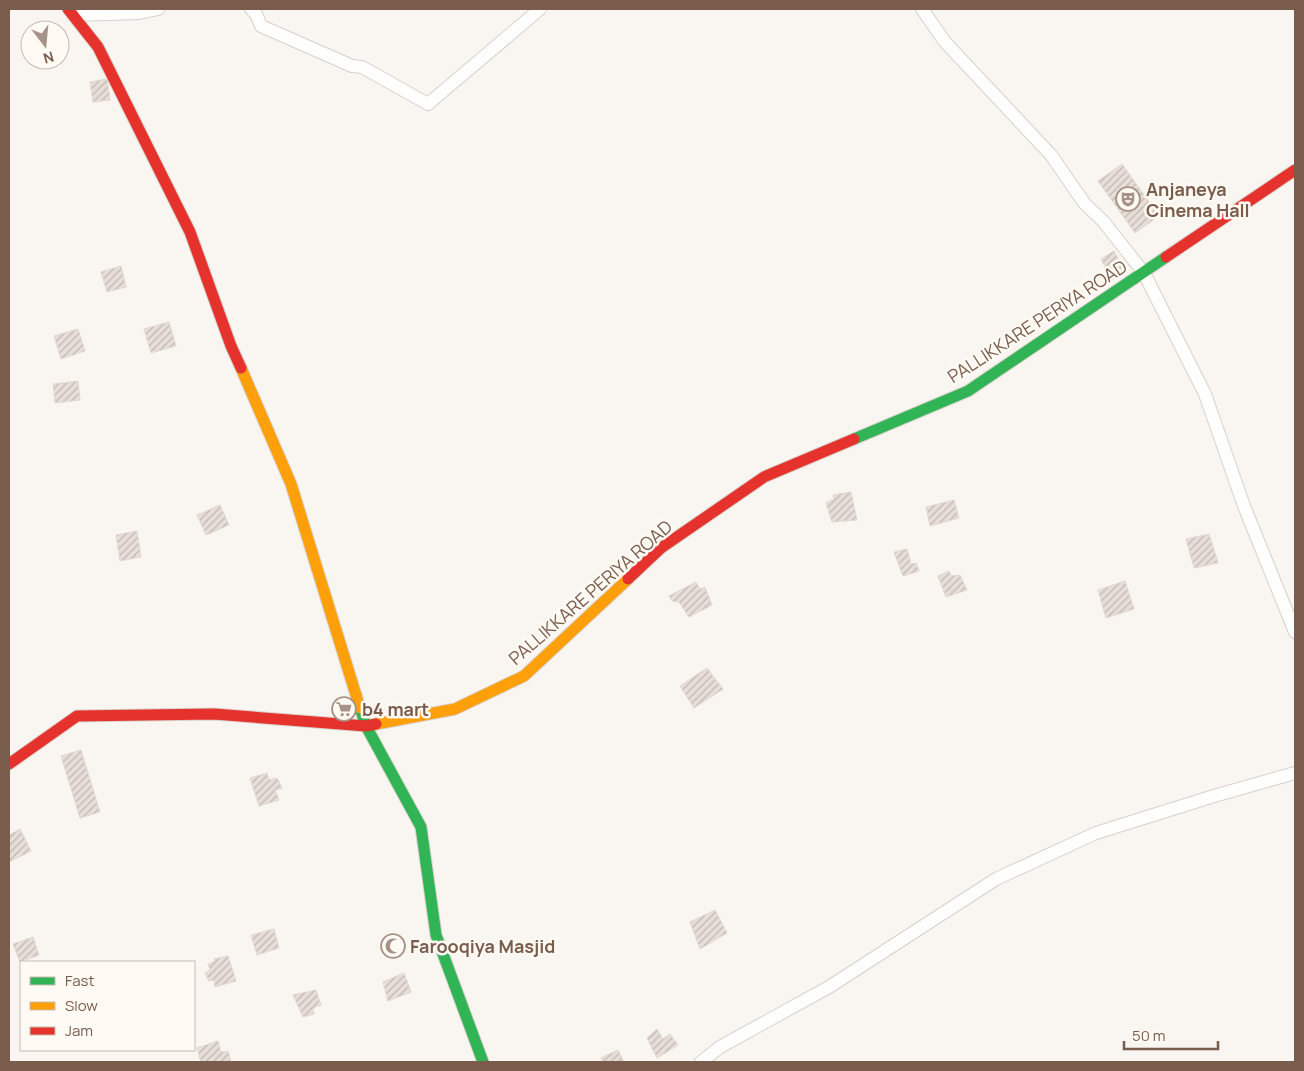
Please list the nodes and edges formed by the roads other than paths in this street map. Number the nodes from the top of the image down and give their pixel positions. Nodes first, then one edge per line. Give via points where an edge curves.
1 (158, 9) edge
2 (251, 9) edge
3 (540, 9) edge
4 (922, 9) edge
5 (70, 12) edge
6 (1295, 170) edge
7 (1144, 273) junction
8 (1295, 632) edge
9 (366, 726) junction
10 (9, 764) edge
11 (1295, 773) edge
12 (483, 1062) edge
13 (701, 1062) edge

1 - 5 street via 139,13
2 - 3 street via 261,26 352,66 362,67 428,104
4 - 7 street via 945,42 1051,155 1085,204 1103,221
5 - 9 main road via 98,47 190,232 231,346 291,484
6 - 7 main road, PALLIKKARE PERIYA ROAD
7 - 8 street via 1205,394 1244,506
7 - 9 main road, PALLIKKARE PERIYA ROAD via 968,391 764,477 661,548 524,676 455,710
9 - 10 main road, PALLIKKARE PERIYA ROAD via 214,714 77,716
9 - 12 main road via 421,827 436,935
11 - 13 street via 1096,833 996,879 829,987 720,1047

